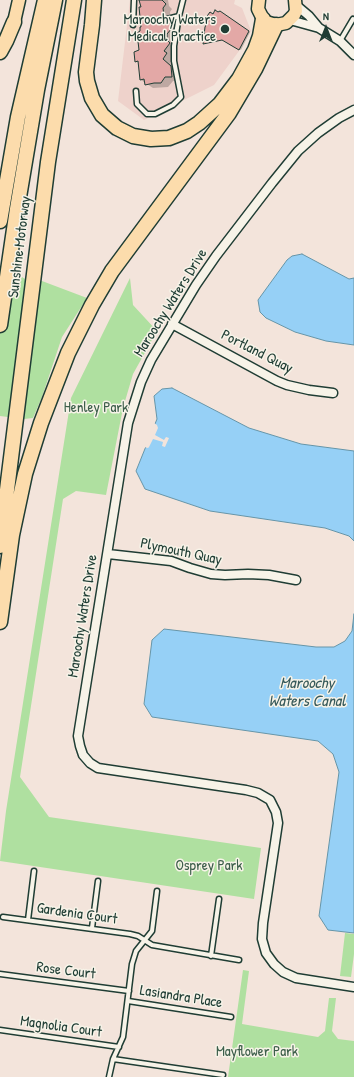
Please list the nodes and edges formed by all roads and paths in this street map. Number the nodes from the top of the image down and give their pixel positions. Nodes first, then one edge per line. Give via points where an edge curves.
1 (20, 0) edge
2 (45, 0) edge
3 (55, 0) edge
4 (74, 0) edge
5 (94, 0) edge
6 (134, 0) edge
7 (183, 0) edge
8 (256, 2) edge
9 (296, 2) edge
10 (178, 16) junction
11 (262, 19) junction
12 (353, 19) edge
13 (290, 20) junction
14 (14, 22) joint
15 (160, 22) dead end
16 (133, 25) dead end
17 (276, 25) junction
18 (319, 28) junction
19 (340, 41) junction
20 (0, 52) edge
21 (354, 55) edge
22 (136, 91) dead end
23 (354, 110) edge
24 (0, 220) edge
25 (172, 324) junction
26 (0, 325) edge
27 (333, 393) dead end
28 (0, 546) edge
29 (108, 554) junction
30 (296, 580) dead end
31 (0, 622) edge
32 (34, 872) dead end
33 (98, 880) dead end
34 (157, 891) dead end
35 (219, 899) dead end
36 (4, 916) dead end
37 (28, 920) junction
38 (92, 928) junction
39 (145, 940) junction
40 (211, 956) junction
41 (238, 960) dead end
42 (0, 974) edge
43 (354, 987) edge
44 (129, 991) junction
45 (128, 1001) junction
46 (231, 1017) dead end
47 (0, 1030) edge
48 (119, 1047) junction
49 (113, 1059) junction
50 (223, 1075) dead end
51 (109, 1077) edge

1 - 14 main road
2 - 24 highway via 18,117
3 - 26 highway, Sunshine Motorway via 18,202
4 - 28 highway, Sunshine Motorway via 48,162
5 - 11 highway via 86,72 92,98 102,115 117,128 133,136 151,139 169,138 187,130 220,104 239,79 255,50
6 - 16 lane
7 - 10 lane
8 - 11 main road
9 - 13 main road via 296,10
9 - 18 street
10 - 15 lane
10 - 22 lane via 174,61 181,97 173,105 155,114 147,114 137,104
11 - 17 main road
12 - 19 lane
13 - 17 main road
13 - 18 street
14 - 20 highway
17 - 31 highway via 249,80 229,113 112,271 68,353 41,422 25,474 12,535
18 - 19 street
19 - 21 street
23 - 25 street, Maroochy Waters Drive via 318,133 298,151 216,256
25 - 27 street, Portland Quay via 277,382
25 - 29 street, Maroochy Waters Drive via 143,377 128,423
29 - 30 street, Plymouth Quay via 170,561 211,574 269,575
29 - 43 street, Maroochy Waters Drive via 78,736 83,755 98,768 258,792 270,800 278,823 263,923 262,939 266,952 283,972 296,978
32 - 37 lane
33 - 38 lane
34 - 39 lane via 152,931
35 - 40 lane
36 - 37 lane, Gardenia Court
37 - 38 lane, Gardenia Court
38 - 39 lane, Gardenia Court via 130,934
39 - 40 lane, Gardenia Court via 152,945
39 - 44 lane via 136,951
40 - 41 lane, Gardenia Court
42 - 44 lane, Rose Court
44 - 45 lane
45 - 46 lane, Lasiandra Place
45 - 48 lane via 123,1037
47 - 48 lane, Magnolia Court
48 - 49 lane
49 - 50 lane
49 - 51 lane

